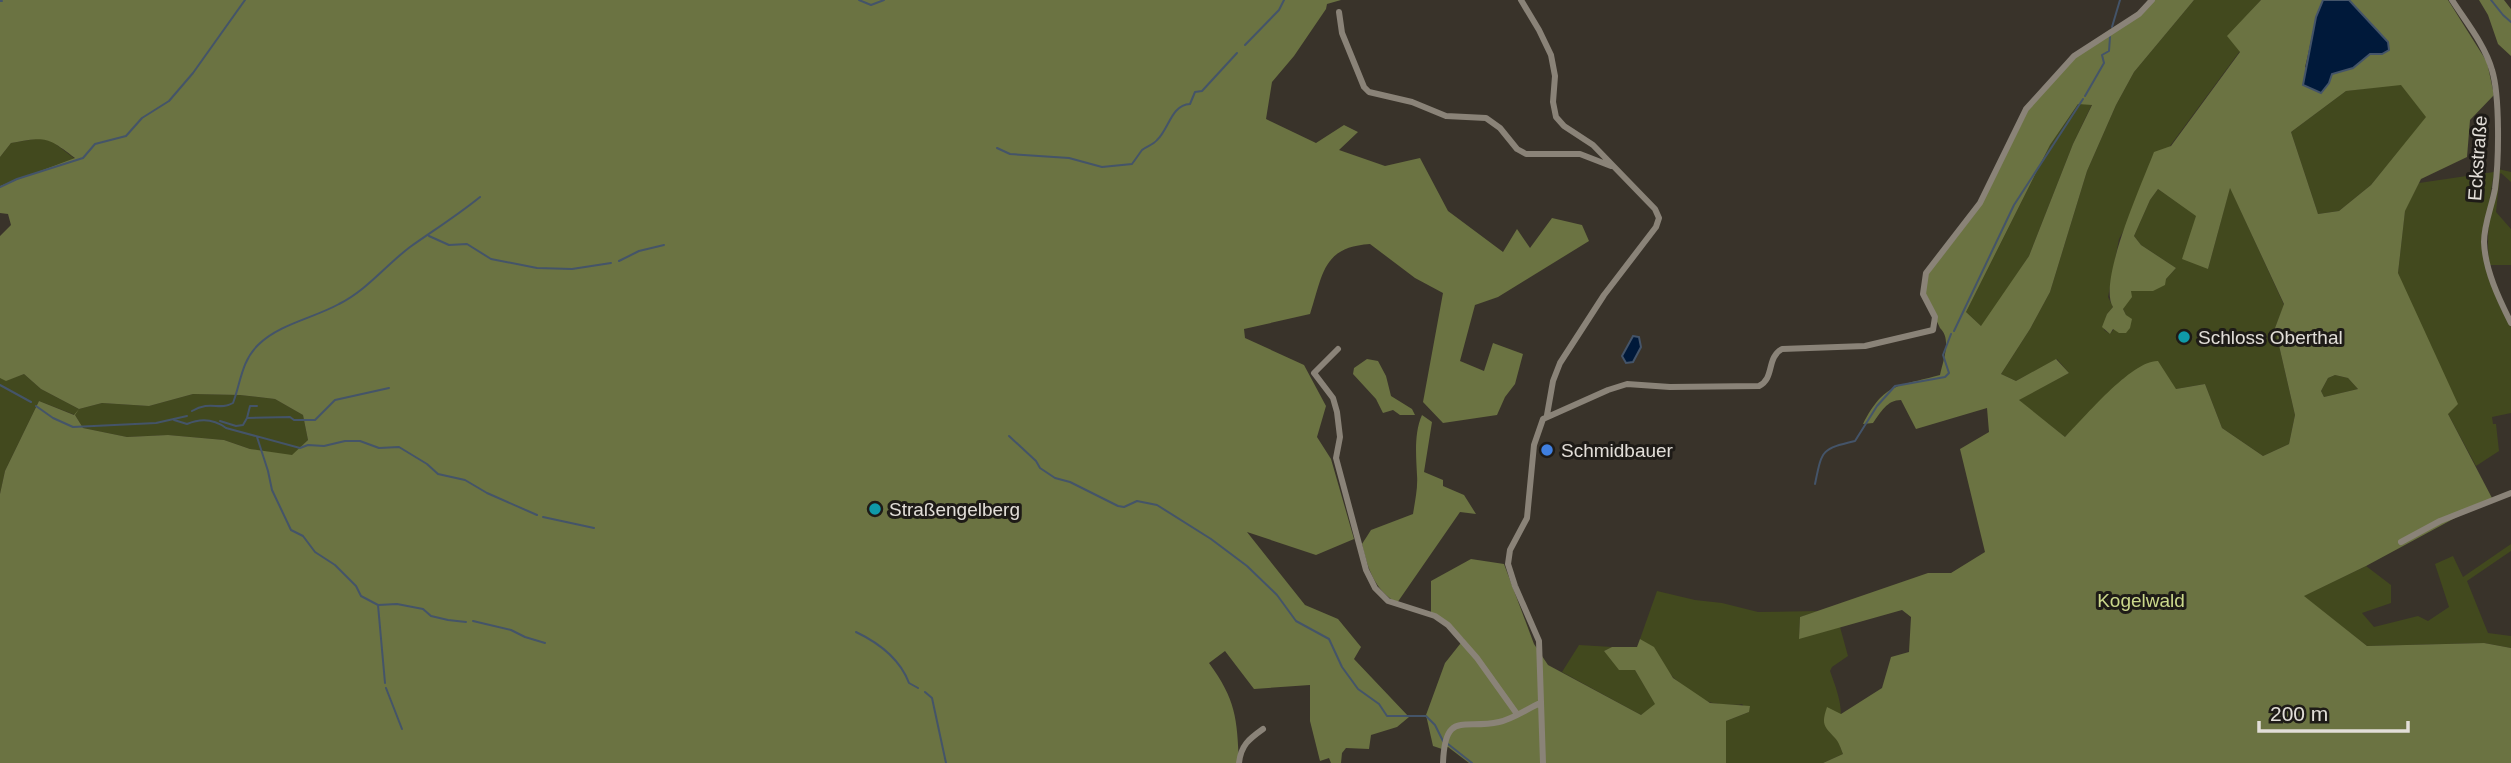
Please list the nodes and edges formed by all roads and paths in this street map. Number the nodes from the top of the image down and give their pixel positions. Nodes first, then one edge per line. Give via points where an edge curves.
1 (1521, 0) edge
2 (2152, 0) edge
3 (2452, 0) edge
4 (1339, 12) dead end
5 (1611, 166) junction
6 (2511, 323) edge
7 (1338, 349) dead end
8 (1547, 415) junction
9 (2511, 493) edge
10 (2401, 542) dead end
11 (1540, 703) junction
12 (1517, 714) junction
13 (1263, 729) dead end
14 (1240, 763) edge
15 (1443, 763) edge
16 (1542, 763) edge

1 - 5 street via 1551,55 1556,117 1593,145
2 - 8 street via 2139,14 2074,56 2026,109 1980,203 1926,273 1923,294 1935,317 1933,330 1865,346 1782,349 1773,356 1769,377 1759,386 1628,384
3 - 6 street, Eckstraße via 2485,53 2495,85 2495,183 2484,241 2492,279
4 - 5 street via 1342,33 1369,92 1446,116 1486,118 1526,154 1580,154
5 - 8 street via 1655,209 1659,222 1560,363
7 - 12 street via 1314,373 1333,398 1337,412 1336,458 1366,570 1388,601 1435,616 1448,625
8 - 11 street via 1535,438 1527,518 1508,564 1539,641
9 - 10 street
11 - 12 street
11 - 16 street
12 - 15 street via 1499,722 1456,726 1446,738
13 - 14 street via 1245,742

